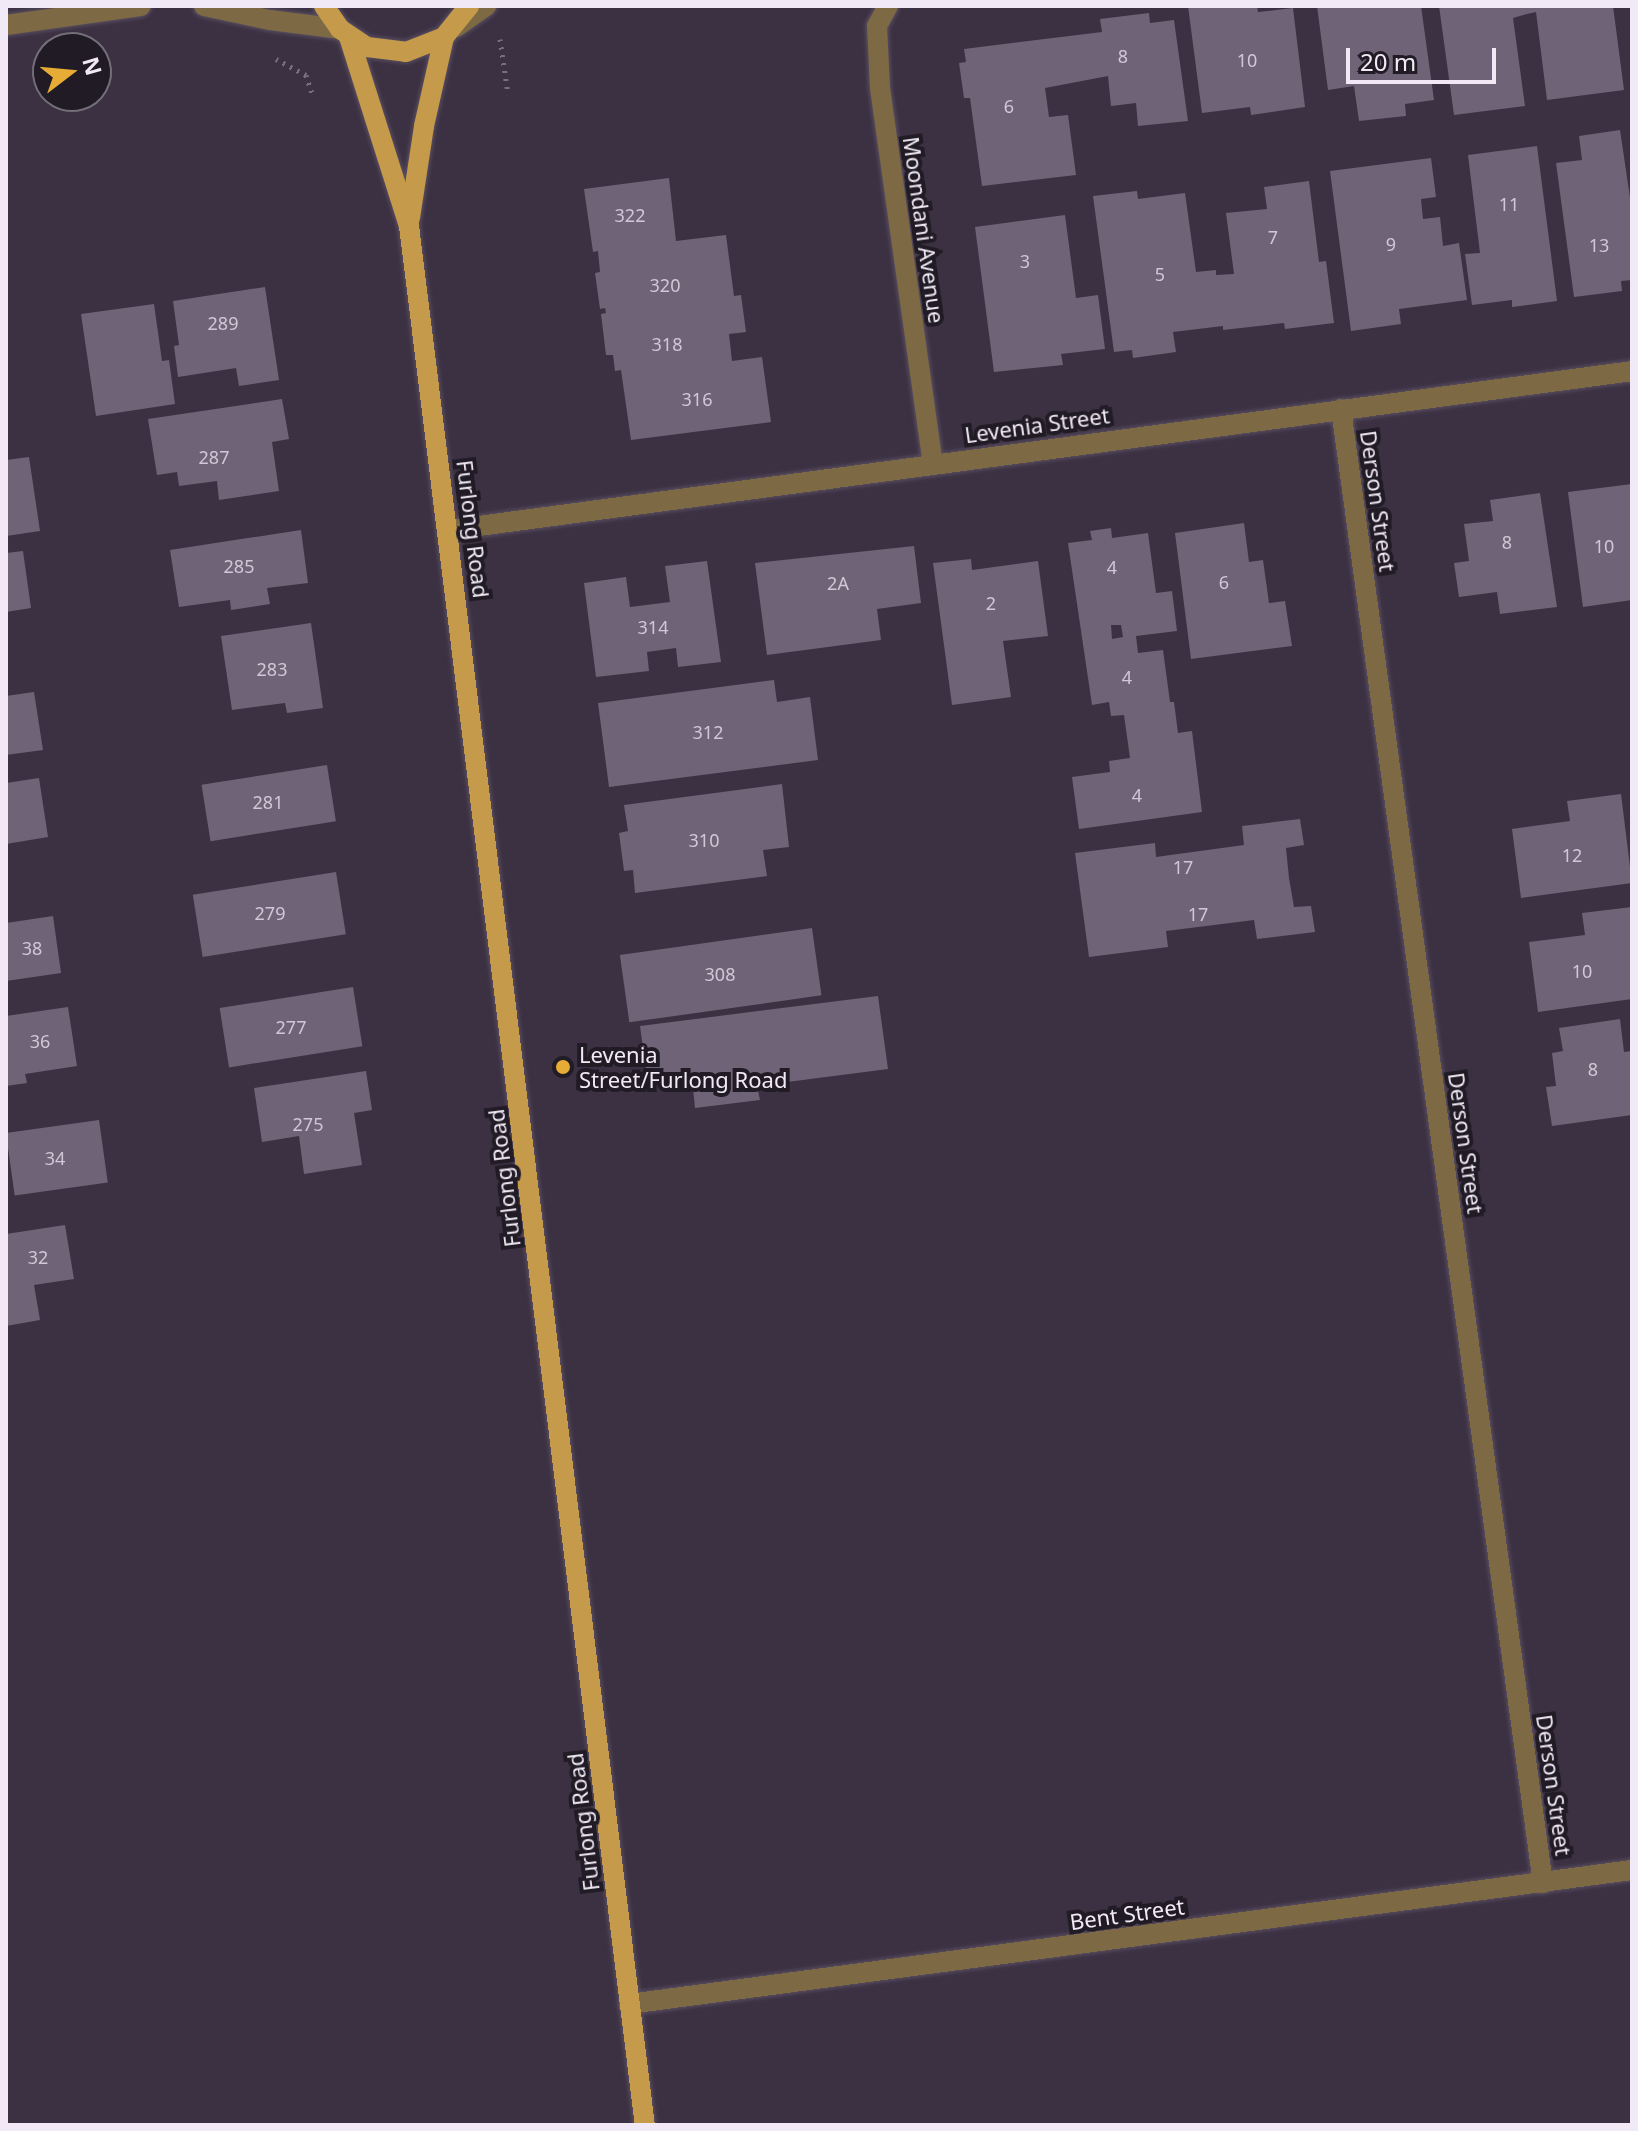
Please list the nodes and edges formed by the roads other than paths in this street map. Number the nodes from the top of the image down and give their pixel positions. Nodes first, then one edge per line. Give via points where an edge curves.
1 (141, 6) edge
2 (204, 6) edge
3 (324, 6) edge
4 (469, 6) edge
5 (486, 6) edge
6 (888, 6) edge
7 (6, 25) edge
8 (344, 33) junction
9 (449, 33) junction
10 (409, 226) junction
11 (1632, 371) edge
12 (1341, 409) junction
13 (933, 463) junction
14 (449, 530) junction
15 (1632, 1870) edge
16 (1543, 1883) junction
17 (629, 2004) junction
18 (645, 2125) edge

1 - 7 street
2 - 8 street
3 - 8 main road, Furlong Road
4 - 9 main road
5 - 9 street
6 - 13 street, Moondani Avenue via 877,26 880,88
8 - 9 main road via 367,47 406,52
8 - 10 main road, Furlong Road
9 - 10 main road, Furlong Road via 424,126
10 - 14 main road, Furlong Road
11 - 12 street, Levenia Street
12 - 13 street, Levenia Street
12 - 16 street, Derson Street
13 - 14 street, Levenia Street
14 - 17 main road, Furlong Road
15 - 16 street, Bent Street
16 - 17 street, Bent Street
17 - 18 main road, Furlong Road

